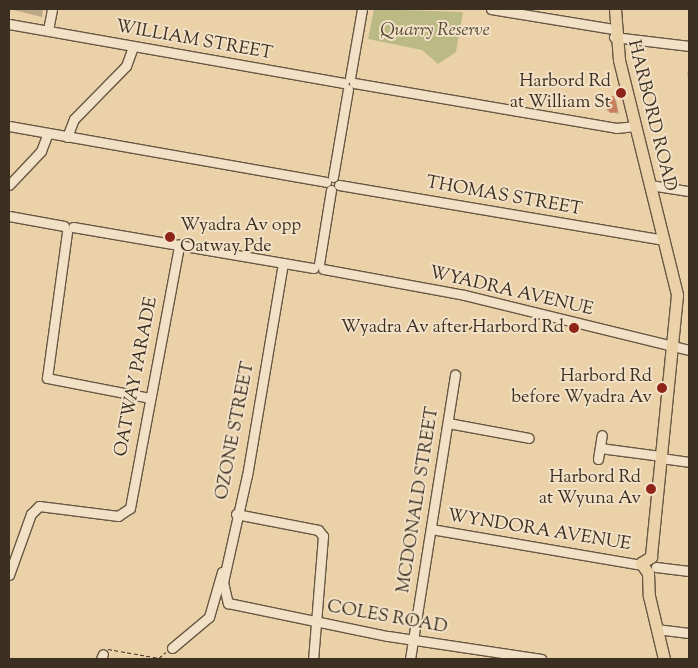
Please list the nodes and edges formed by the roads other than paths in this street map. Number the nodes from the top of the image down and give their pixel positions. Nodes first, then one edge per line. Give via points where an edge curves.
1 (52, 9) edge
2 (362, 9) edge
3 (491, 9) edge
4 (614, 9) edge
5 (9, 24) edge
6 (48, 30) junction
7 (614, 33) junction
8 (689, 46) edge
9 (134, 47) junction
10 (349, 83) junction
11 (9, 126) edge
12 (636, 126) junction
13 (48, 133) junction
14 (67, 136) junction
15 (332, 184) junction
16 (9, 185) edge
17 (650, 185) junction
18 (689, 191) edge
19 (9, 216) edge
20 (68, 228) junction
21 (664, 240) junction
22 (179, 244) junction
23 (283, 263) junction
24 (319, 267) junction
25 (672, 348) junction
26 (689, 350) edge
27 (455, 375) dead end
28 (150, 398) junction
29 (448, 424) junction
30 (602, 435) dead end
31 (529, 438) dead end
32 (600, 448) junction
33 (661, 457) junction
34 (598, 460) dead end
35 (689, 462) edge
36 (236, 514) junction
37 (431, 529) junction
38 (649, 565) junction
39 (226, 568) junction
40 (689, 571) edge
41 (9, 575) edge
42 (228, 603) joint
43 (314, 621) junction
44 (656, 629) junction
45 (689, 634) edge
46 (413, 640) junction
47 (172, 648) road end
48 (313, 659) edge
49 (410, 659) edge
50 (541, 659) edge
51 (664, 659) edge

1 - 6 street
2 - 10 street
3 - 7 street
4 - 7 main road, HARBORD ROAD
5 - 6 street, WILLIAM STREET
6 - 9 street, WILLIAM STREET
7 - 8 street
7 - 12 main road, HARBORD ROAD
9 - 10 street, WILLIAM STREET
9 - 14 street via 126,66 74,119
10 - 12 street, WILLIAM STREET via 616,128
10 - 15 street
11 - 13 street, THOMAS STREET
12 - 17 main road, HARBORD ROAD
13 - 14 street, THOMAS STREET
13 - 16 street via 42,151
14 - 15 street, THOMAS STREET
15 - 21 street, THOMAS STREET
15 - 24 street
17 - 18 street
17 - 21 main road, HARBORD ROAD
19 - 20 street, WYADRA AVENUE
20 - 22 street, WYADRA AVENUE
20 - 28 street via 47,378
21 - 25 main road, HARBORD ROAD via 677,295
22 - 23 street, WYADRA AVENUE
22 - 28 street, OATWAY PARADE
23 - 24 street, WYADRA AVENUE
23 - 36 street, OZONE STREET via 247,475
24 - 25 street, WYADRA AVENUE via 484,299
25 - 26 street, WYADRA AVENUE
25 - 33 main road, HARBORD ROAD
27 - 29 street, MCDONALD STREET
28 - 41 street, OATWAY PARADE via 125,514 39,506 31,514
29 - 31 street
29 - 37 street, MCDONALD STREET
30 - 32 street
32 - 33 street
32 - 34 street
33 - 35 street
33 - 38 main road, HARBORD ROAD
36 - 39 street, OZONE STREET
36 - 43 street via 318,530 323,536
37 - 38 street, WYNDORA AVENUE
37 - 46 street, MCDONALD STREET
38 - 40 street, WYNDORA AVENUE
38 - 44 main road, HARBORD ROAD
39 - 42 street, OZONE STREET via 222,594
39 - 47 street via 219,576 209,617
42 - 43 street, COLES ROAD
43 - 46 street, COLES ROAD
43 - 48 street
44 - 45 street
44 - 51 main road, HARBORD ROAD
46 - 49 street, MCDONALD STREET
46 - 50 street, COLES ROAD

